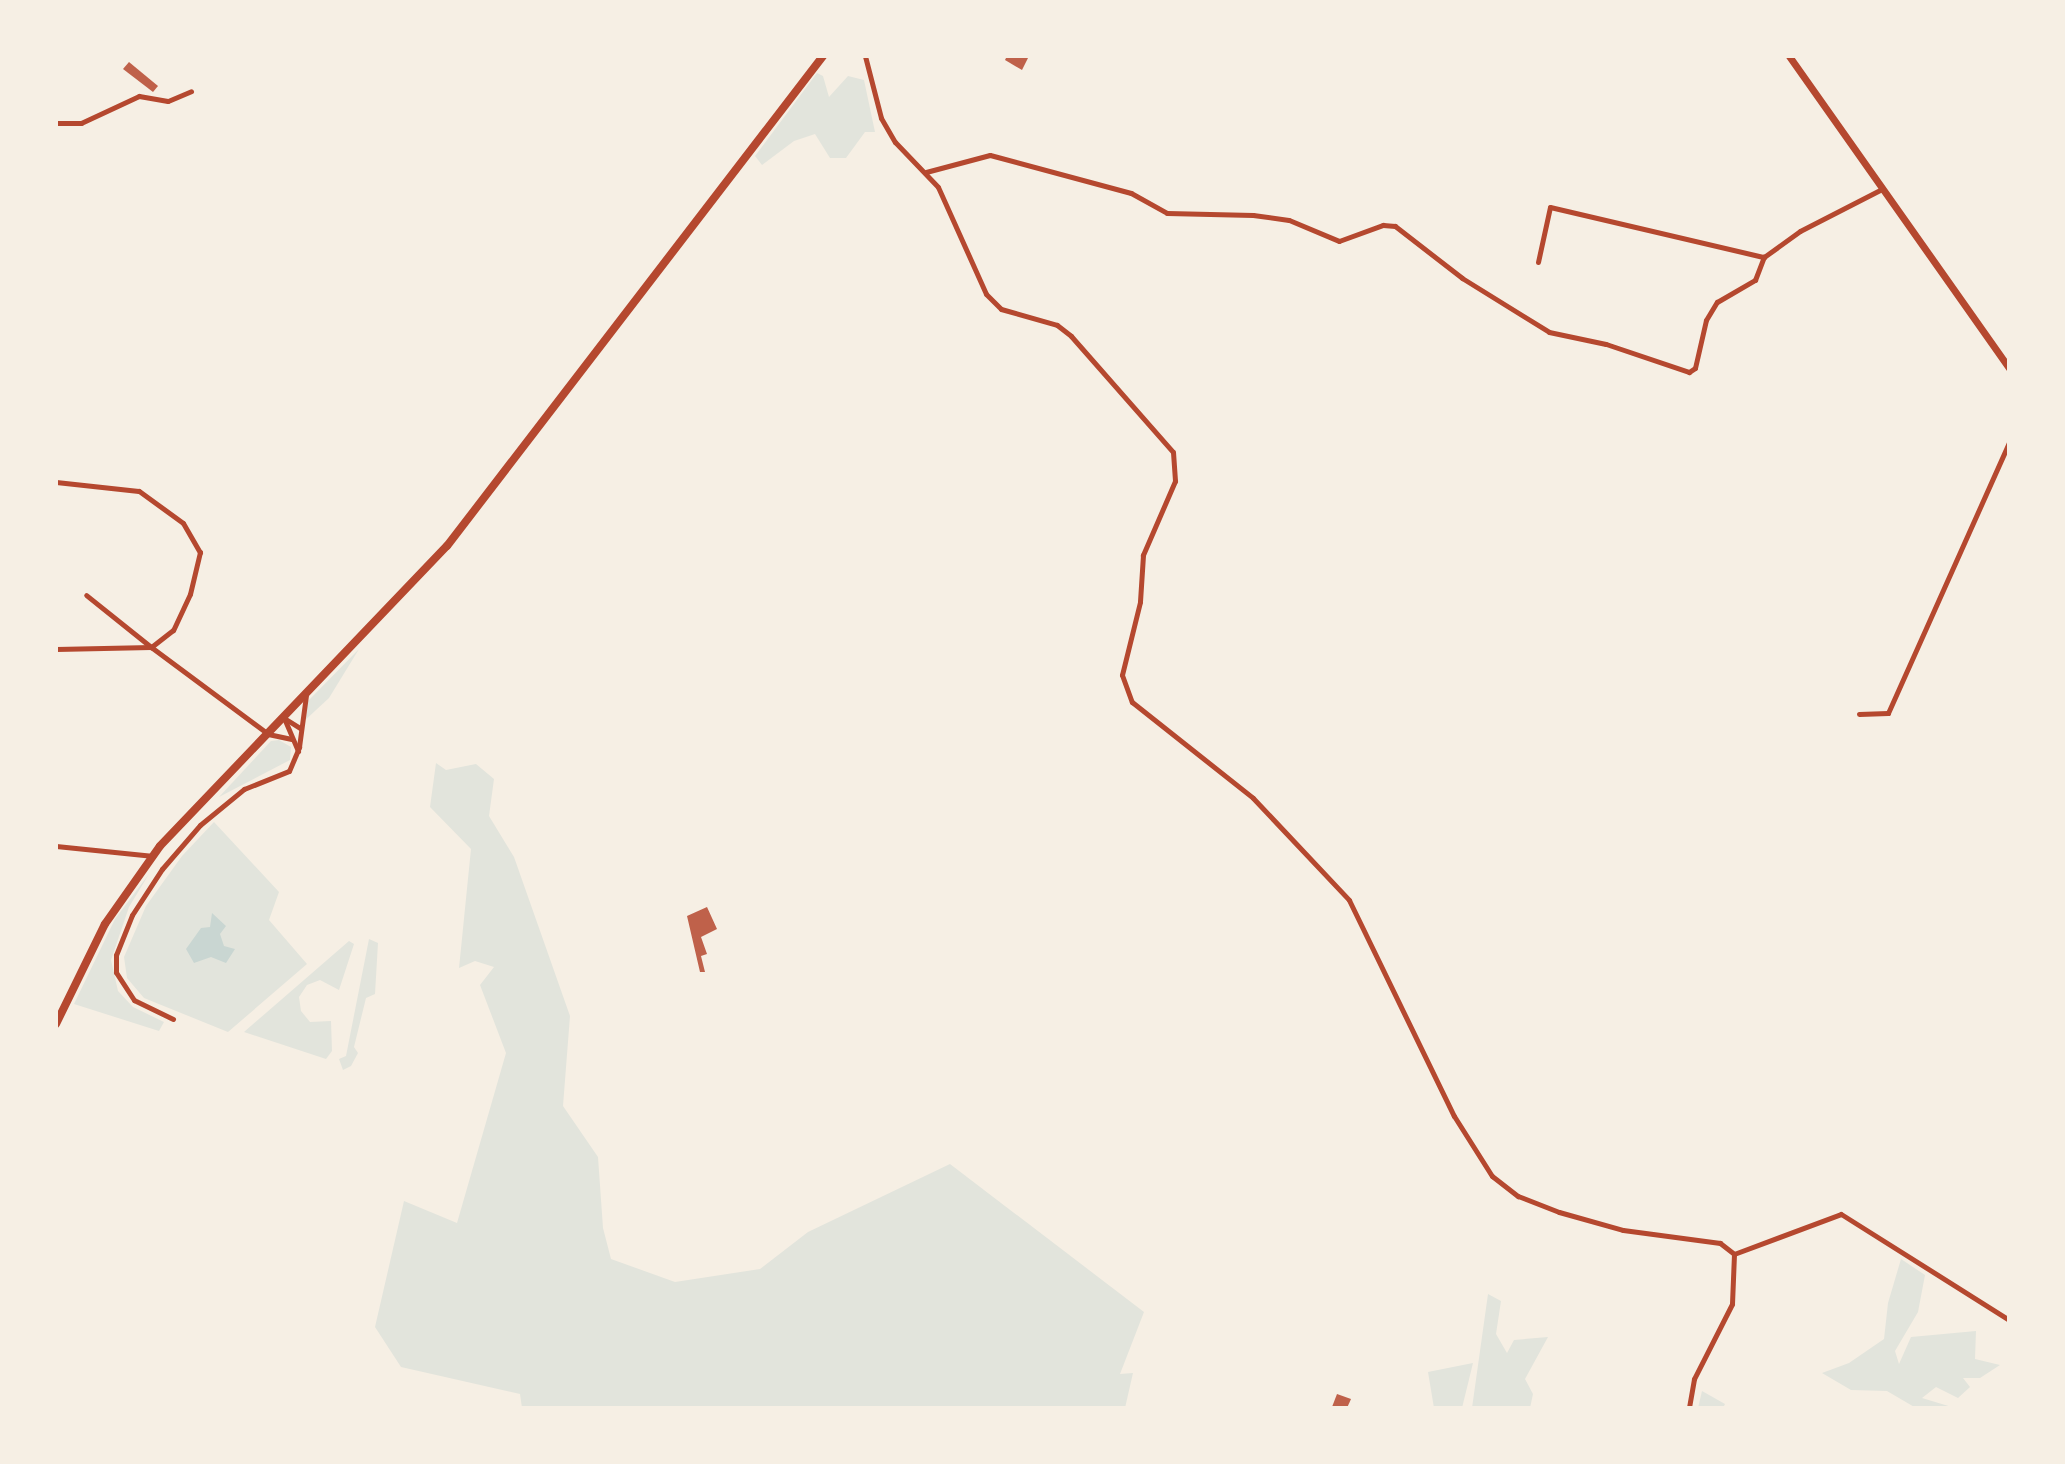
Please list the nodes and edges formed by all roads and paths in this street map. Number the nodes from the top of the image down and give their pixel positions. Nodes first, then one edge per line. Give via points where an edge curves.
1 (823, 56) edge
2 (865, 56) edge
3 (1789, 56) edge
4 (191, 91) dead end
5 (56, 123) edge
6 (926, 173) junction
7 (1882, 189) junction
8 (1764, 257) junction
9 (1538, 262) dead end
10 (2009, 368) edge
11 (2009, 442) edge
12 (56, 482) edge
13 (86, 595) dead end
14 (151, 647) junction
15 (56, 649) edge
16 (306, 694) junction
17 (1859, 714) dead end
18 (284, 718) junction
19 (300, 728) junction
20 (268, 734) junction
21 (291, 740) junction
22 (299, 749) junction
23 (56, 846) edge
24 (153, 856) junction
25 (173, 1019) dead end
26 (56, 1024) edge
27 (1734, 1254) junction
28 (2009, 1320) edge
29 (1689, 1408) edge

1 - 16 main road via 447,546
2 - 6 street via 881,118 895,142
3 - 7 main road
4 - 5 street via 168,101 139,96 81,123
6 - 8 street via 990,155 1131,192 1167,213 1289,220 1339,241 1383,225 1395,226 1443,258 1462,278 1549,332 1606,344 1689,372 1695,368 1706,320 1717,302 1755,280
6 - 27 street via 939,187 974,271 995,304 1057,326 1071,336 1173,452 1175,481 1143,555 1140,602 1122,676 1132,702 1253,799 1349,900 1454,1116 1492,1177 1518,1196 1559,1212 1623,1230 1720,1243
7 - 8 street via 1800,231
7 - 10 main road
8 - 9 street via 1550,207
11 - 17 street via 1888,713
12 - 14 street via 139,491 195,537 200,552 190,594 173,630
13 - 14 street
14 - 15 street
14 - 20 street
16 - 18 main road
16 - 19 street
18 - 19 street
18 - 20 main road
18 - 21 street
19 - 22 street
20 - 21 street
20 - 24 main road
21 - 22 street
22 - 25 street via 289,771 244,789 201,825 162,869 132,915 116,955 116,972 134,1000
23 - 24 street
24 - 26 main road via 105,924
27 - 28 street via 1841,1214
27 - 29 street via 1732,1304 1694,1379

